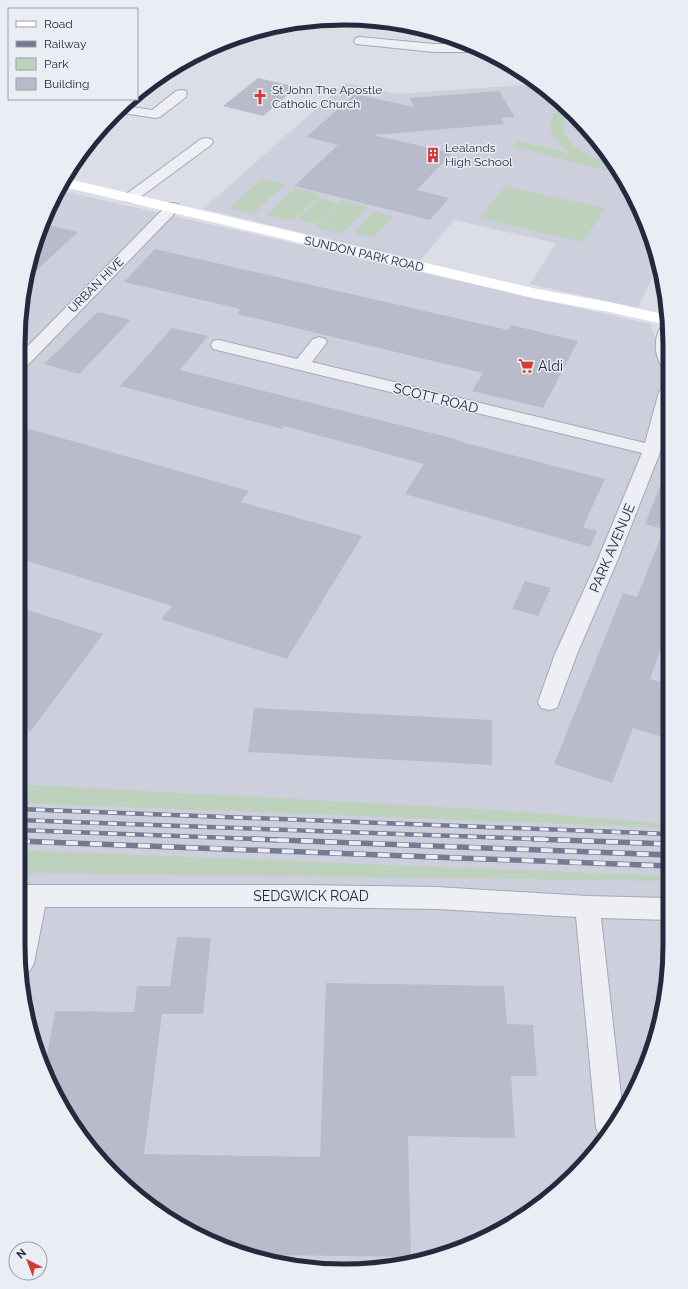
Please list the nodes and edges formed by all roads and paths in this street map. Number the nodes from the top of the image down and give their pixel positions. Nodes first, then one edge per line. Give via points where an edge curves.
1 (360, 41) dead end
2 (463, 48) edge
3 (181, 94) dead end
4 (127, 110) edge
5 (206, 142) dead end
6 (68, 184) edge
7 (130, 198) junction
8 (173, 207) junction
9 (662, 319) edge
10 (319, 342) dead end
11 (220, 345) dead end
12 (25, 358) edge
13 (301, 365) junction
14 (663, 410) edge
15 (652, 450) junction
16 (549, 702) dead end
17 (26, 896) edge
18 (587, 907) junction
19 (25, 909) edge
20 (663, 909) edge
21 (609, 1121) edge

1 - 2 street
3 - 4 street via 155,114
5 - 7 street
6 - 7 street, SUNDON PARK ROAD
7 - 8 street, SUNDON PARK ROAD
8 - 9 street, SUNDON PARK ROAD via 537,294
8 - 12 street, URBAN HIVE
10 - 13 street
11 - 13 street, SCOTT ROAD
13 - 15 street, SCOTT ROAD
14 - 15 street, PARK AVENUE
15 - 16 street, PARK AVENUE via 566,654
17 - 18 street, SEDGWICK ROAD via 437,898
17 - 19 street, SEDGWICK ROAD
18 - 20 street, SEDGWICK ROAD
18 - 21 street

